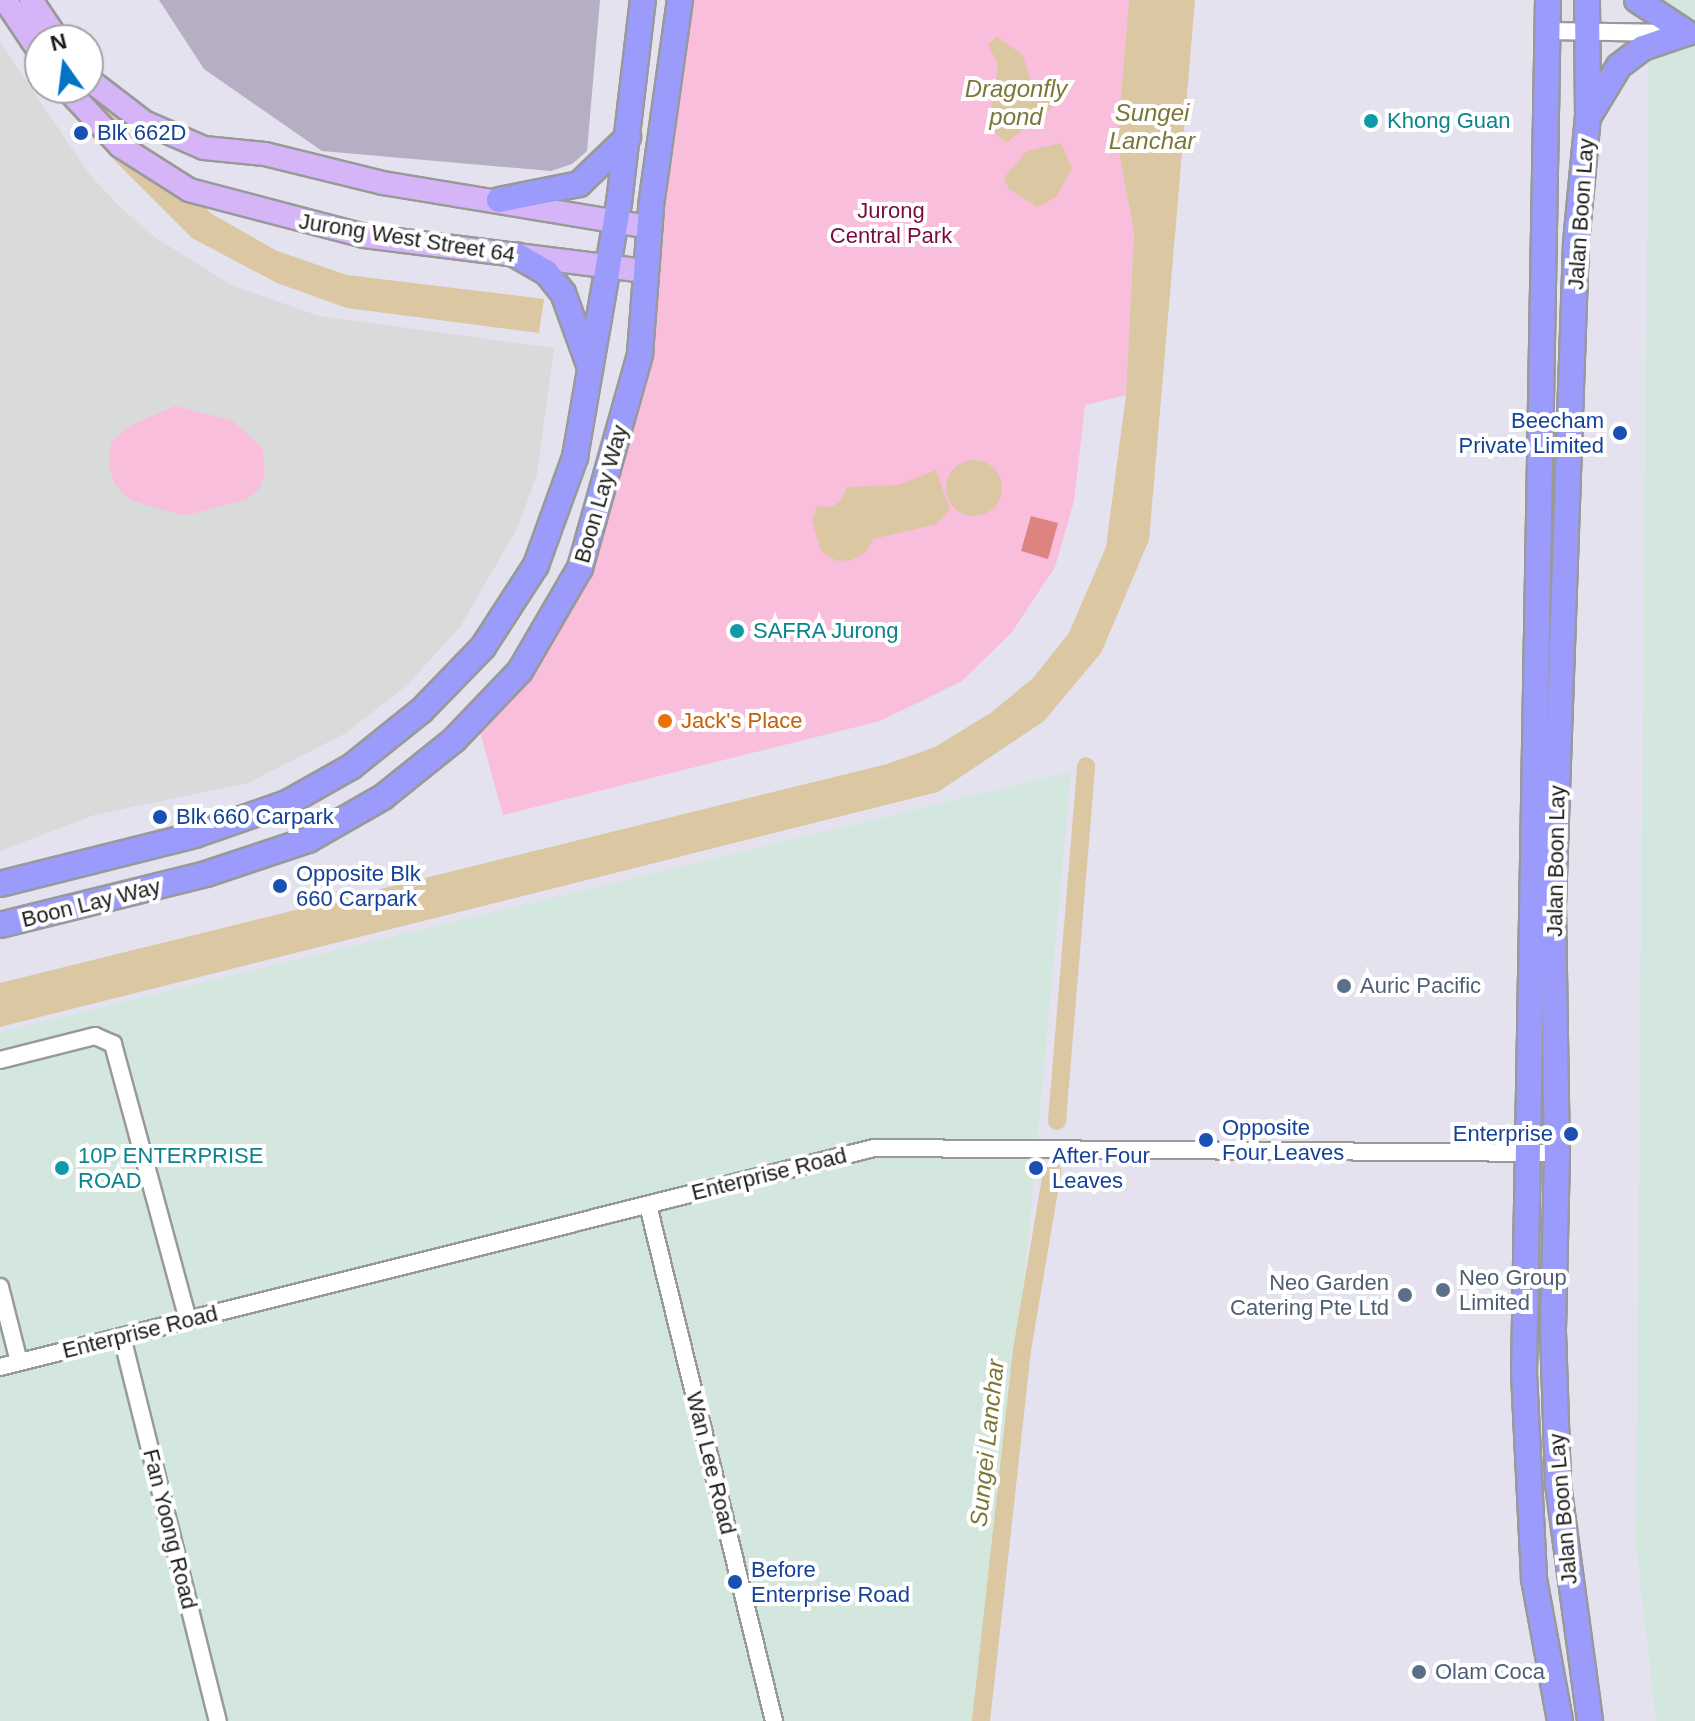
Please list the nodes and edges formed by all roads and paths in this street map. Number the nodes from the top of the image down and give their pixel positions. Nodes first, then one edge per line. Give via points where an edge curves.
1 (5, 0) edge
2 (31, 0) edge
3 (643, 0) edge
4 (680, 0) edge
5 (1548, 0) edge
6 (1587, 0) edge
7 (1637, 0) edge
8 (47, 24) edge
9 (24, 28) edge
10 (1548, 31) junction
11 (1587, 32) junction
12 (1691, 33) edge
13 (104, 91) edge
14 (81, 104) edge
15 (1588, 116) junction
16 (628, 137) junction
17 (499, 200) junction
18 (615, 220) junction
19 (650, 227) junction
20 (516, 255) junction
21 (606, 267) junction
22 (647, 271) junction
23 (590, 368) junction
24 (0, 884) edge
25 (0, 925) edge
26 (0, 1060) edge
27 (1529, 1151) junction
28 (1557, 1153) junction
29 (648, 1205) junction
30 (0, 1287) edge
31 (188, 1320) junction
32 (122, 1337) junction
33 (19, 1362) junction
34 (0, 1367) edge
35 (218, 1721) edge
36 (774, 1721) edge
37 (1560, 1721) edge
38 (1590, 1721) edge

1 - 9 street
2 - 8 street
3 - 16 main road, Boon Lay Way
4 - 19 main road, Boon Lay Way
5 - 10 main road, Jalan Boon Lay
6 - 11 main road, Jalan Boon Lay
7 - 12 main road
10 - 11 street
10 - 27 main road, Jalan Boon Lay
11 - 12 street
11 - 15 main road, Jalan Boon Lay
12 - 15 main road via 1643,48 1619,66
13 - 17 street via 144,122 204,148 265,154 383,183
14 - 20 street, Jurong West Street 64 via 120,146 189,190 364,236
15 - 28 main road, Jalan Boon Lay via 1576,244 1553,907
16 - 17 main road via 579,184
16 - 18 main road, Boon Lay Way
17 - 18 street
18 - 19 street
18 - 21 main road, Boon Lay Way
19 - 22 main road, Boon Lay Way
20 - 21 street, Jurong West Street 64
20 - 23 main road via 546,272 563,293
21 - 22 street, Jurong West Street 64
21 - 23 main road, Boon Lay Way
22 - 25 main road, Boon Lay Way via 640,354 580,568 520,671 454,740 383,797 308,840 206,874
23 - 24 main road, Boon Lay Way via 575,457 536,565 483,647 421,711 351,767 287,803 195,835
26 - 31 street via 95,1036 113,1044
27 - 28 street, Enterprise Road
27 - 29 street, Enterprise Road via 874,1148
27 - 37 main road, Jalan Boon Lay via 1524,1373 1534,1579
28 - 38 main road, Jalan Boon Lay via 1553,1332 1558,1484
29 - 31 street, Enterprise Road
29 - 36 street, Wan Lee Road
30 - 33 street
31 - 32 street, Enterprise Road
32 - 33 street, Enterprise Road
32 - 35 street, Fan Yoong Road
33 - 34 street, Enterprise Road

